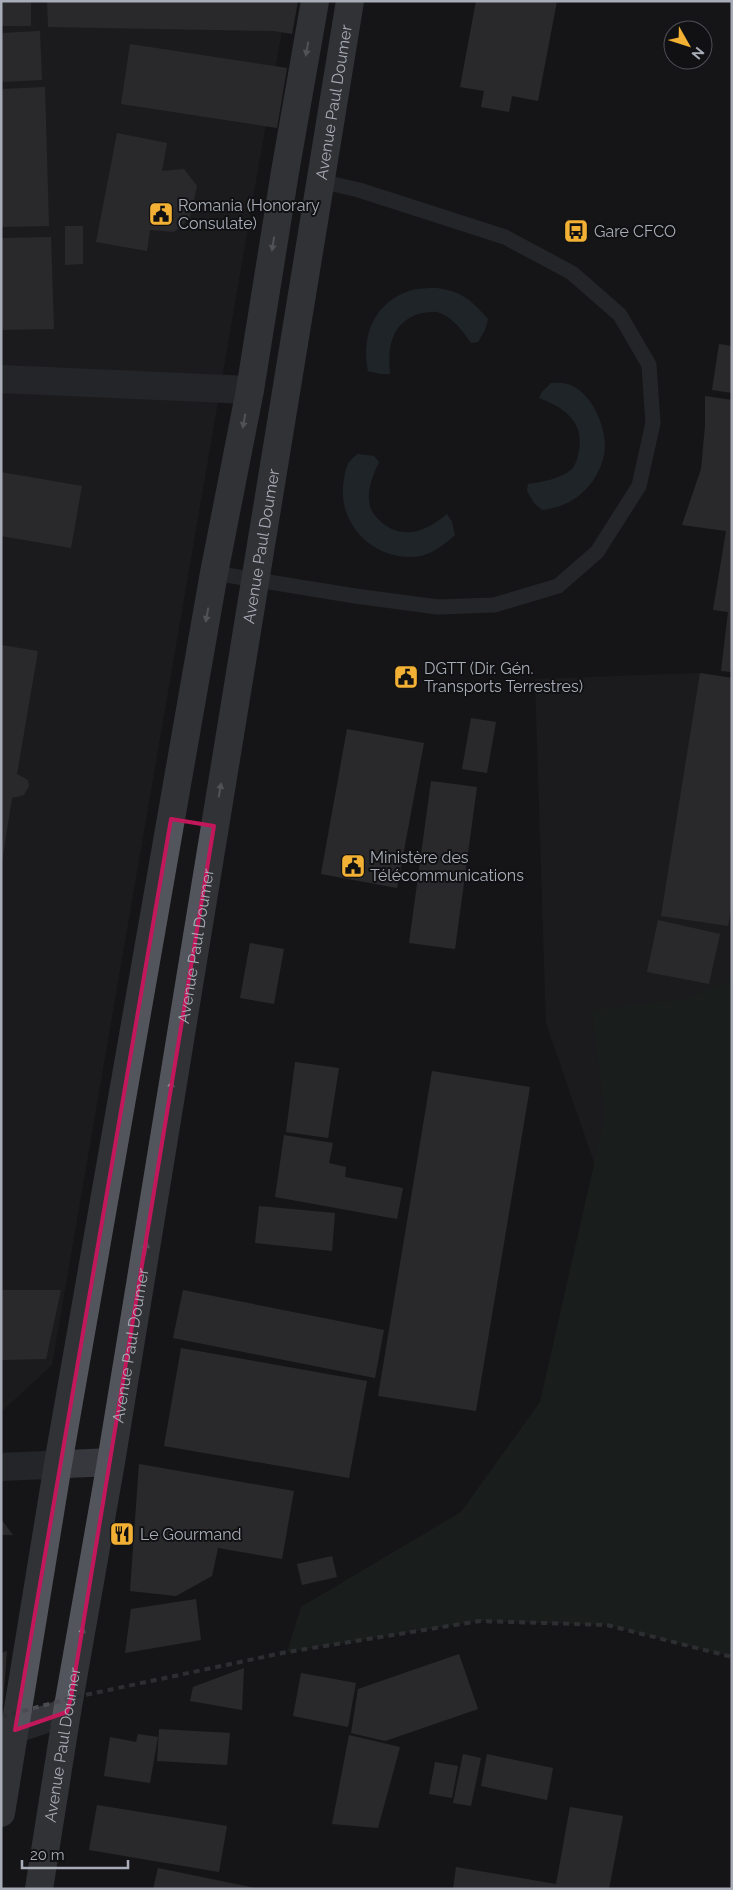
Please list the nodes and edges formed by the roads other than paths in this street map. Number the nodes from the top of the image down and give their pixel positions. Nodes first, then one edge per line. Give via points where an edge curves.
1 (315, 1) edge
2 (350, 1) edge
3 (320, 181) junction
4 (1, 379) edge
5 (250, 390) junction
6 (214, 573) junction
7 (256, 581) junction
8 (172, 819) junction
9 (214, 826) junction
10 (111, 1462) junction
11 (58, 1464) junction
12 (1, 1467) edge
13 (67, 1712) junction
14 (8, 1732) edge
15 (1, 1813) edge
16 (39, 1889) edge

1 -> 5 main road, Avenue Paul Doumer
2 - 3 main road, Avenue Paul Doumer
3 - 7 main road, Avenue Paul Doumer
3 - 7 lane via 505,236 572,274 620,315 649,365 653,423 640,486 597,552 558,586 494,605 438,607
4 - 5 street
5 -> 6 main road, Avenue Paul Doumer
6 - 7 lane
6 -> 8 main road, Avenue Paul Doumer
9 -> 7 main road, Avenue Paul Doumer
8 - 9 main road
8 - 11 main road, Avenue Paul Doumer
10 -> 9 main road, Avenue Paul Doumer
10 - 11 street
13 -> 10 main road, Avenue Paul Doumer
11 - 12 street
11 - 14 main road, Avenue Paul Doumer
13 - 14 street
13 - 16 main road, Avenue Paul Doumer
14 - 15 main road, Avenue Paul Doumer

